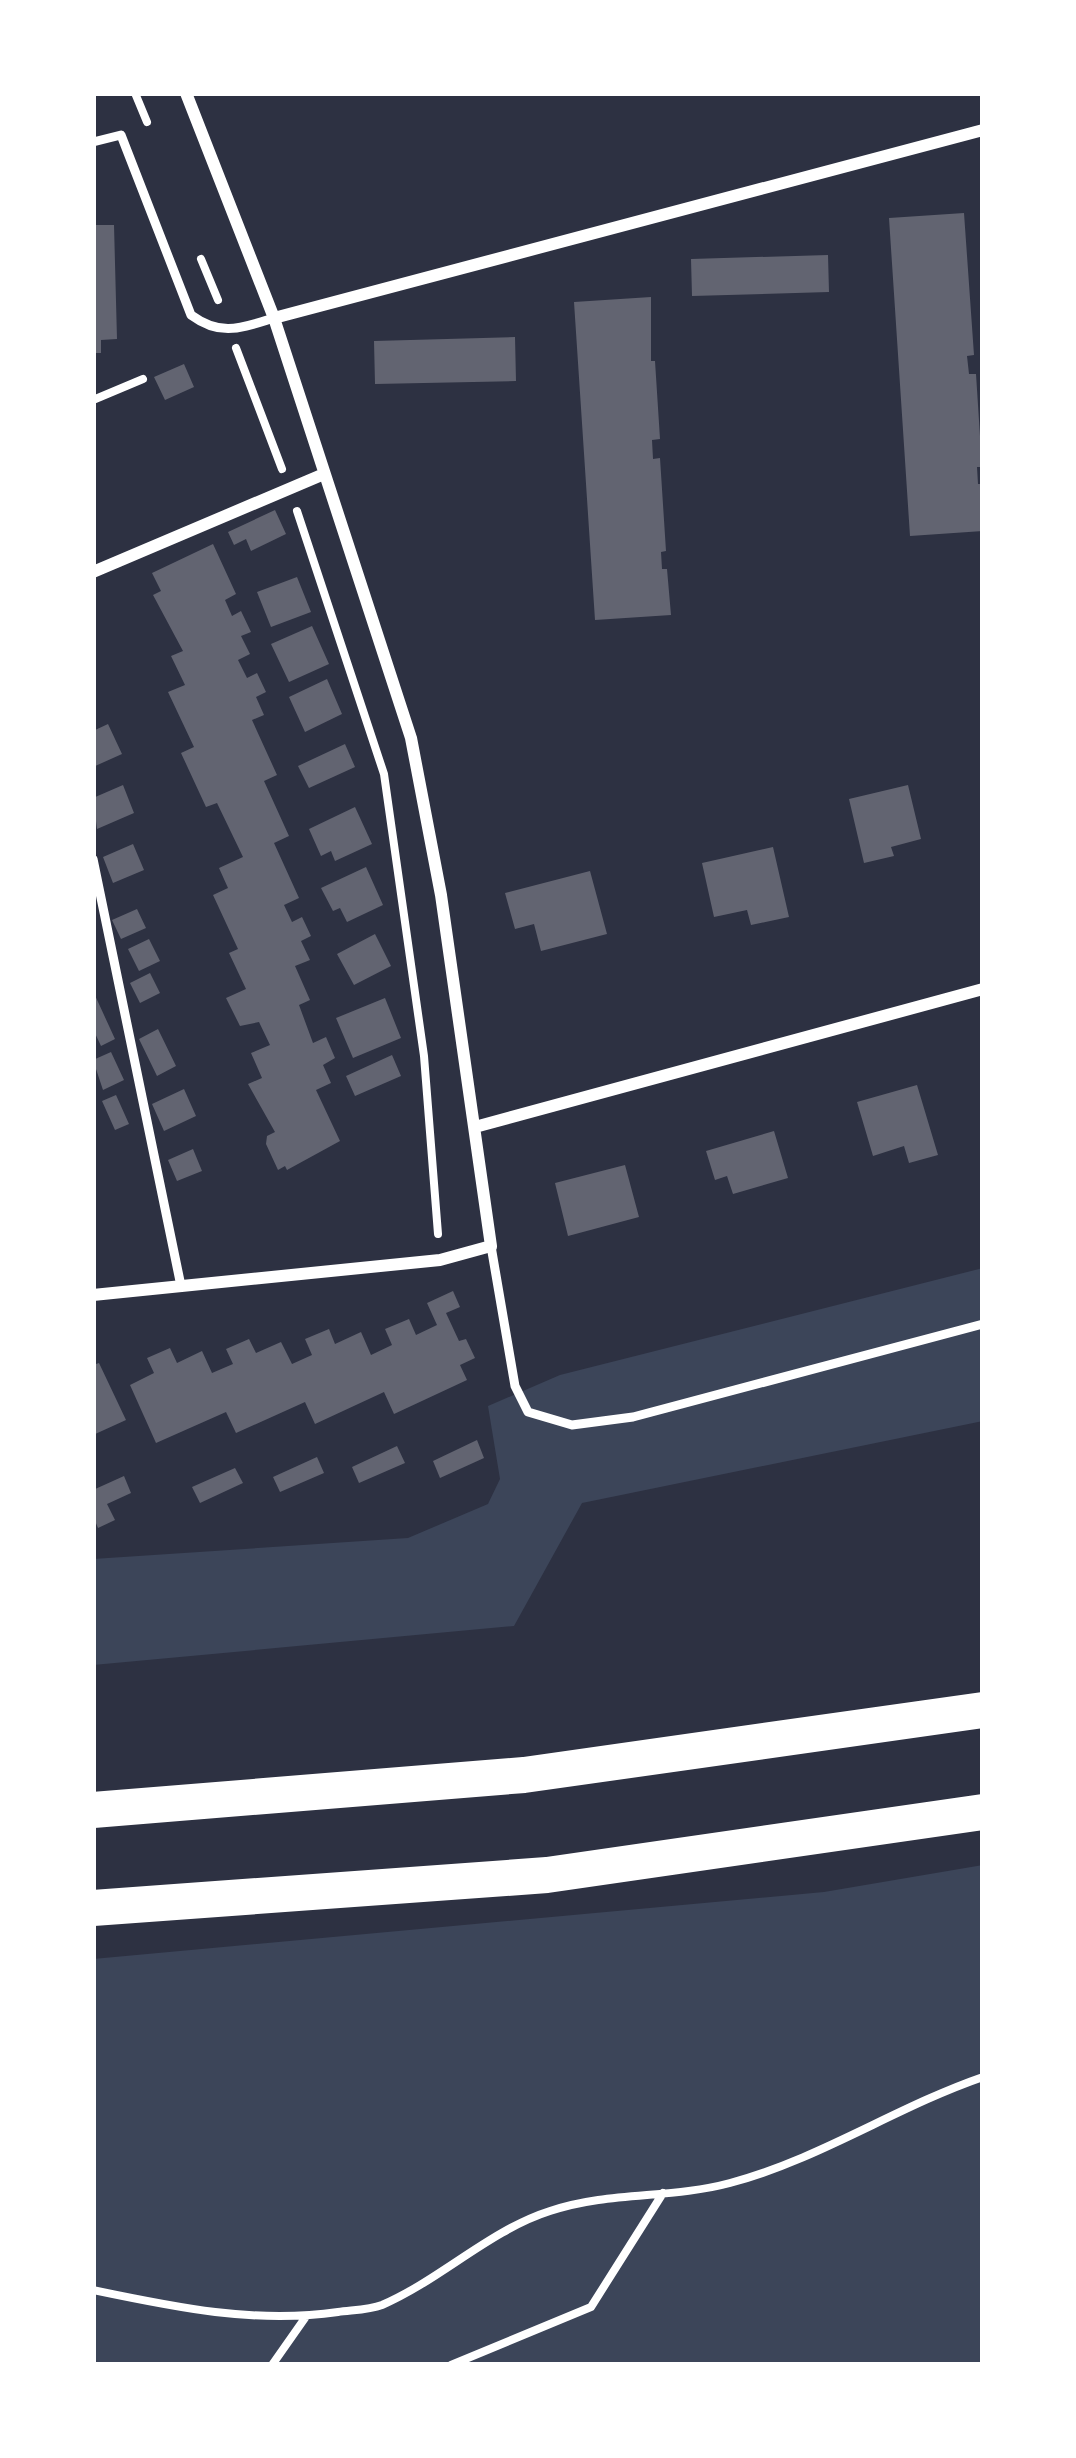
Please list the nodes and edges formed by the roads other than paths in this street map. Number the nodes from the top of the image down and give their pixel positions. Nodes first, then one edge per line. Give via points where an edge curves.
1 (186, 93) edge
2 (983, 130) edge
3 (93, 142) edge
4 (274, 317) junction
5 (324, 473) junction
6 (93, 572) edge
7 (93, 859) edge
8 (983, 989) edge
9 (475, 1127) junction
10 (490, 1246) junction
11 (181, 1286) junction
12 (93, 1295) edge
13 (983, 1324) edge
14 (983, 1710) edge
15 (93, 1810) edge
16 (983, 1812) edge
17 (93, 1908) edge

1 - 4 street
2 - 4 street
3 - 4 lane via 121,135 191,315 230,332
4 - 5 street
5 - 6 street
5 - 9 street via 411,738
7 - 11 lane
8 - 9 street
9 - 10 street
10 - 11 street via 440,1260
10 - 13 lane via 515,1386 528,1412 572,1425 633,1417
11 - 12 street
14 - 15 highway via 524,1775
16 - 17 highway via 547,1875

